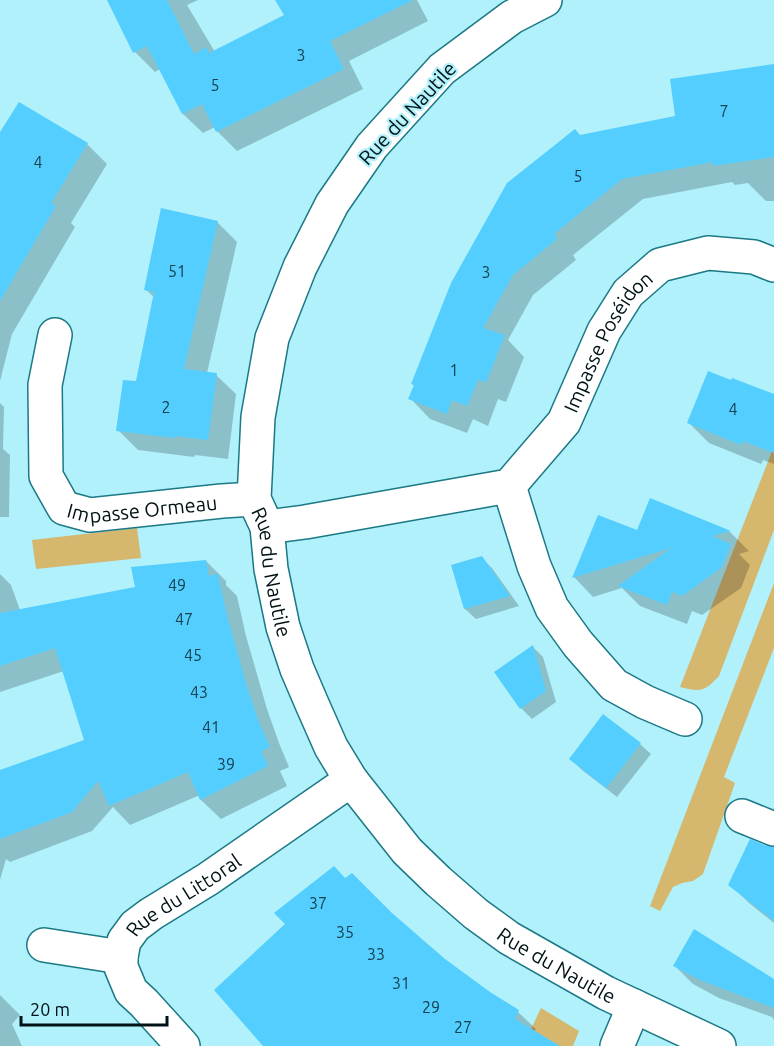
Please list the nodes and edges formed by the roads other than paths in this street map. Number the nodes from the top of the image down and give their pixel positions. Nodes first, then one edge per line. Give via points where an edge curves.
1 (545, 0) edge
2 (509, 8) edge
3 (774, 265) edge
4 (55, 335) dead end
5 (509, 486) junction
6 (260, 513) junction
7 (685, 719) dead end
8 (351, 780) junction
9 (742, 816) dead end
10 (774, 829) edge
11 (44, 945) dead end
12 (121, 957) junction
13 (634, 1006) junction
14 (183, 1046) edge
15 (617, 1046) edge
16 (719, 1046) edge

1 - 2 street, Rue du Nautile
2 - 6 street, Rue du Nautile via 442,69 372,146 332,204 300,267 272,338 258,417
3 - 5 street, Impasse Poséidon via 754,257 708,253 660,265 628,293 604,331 564,422
4 - 6 street, Impasse Ormeau via 45,385 46,476 64,508 90,515 222,501
5 - 6 street via 316,520
5 - 7 street via 534,566 552,608 578,644 614,685
6 - 8 street, Rue du Nautile via 283,627 297,669 331,747
8 - 12 street, Rue du Littoral via 135,926 124,941
8 - 13 street, Rue du Nautile via 406,851 476,914 509,938
9 - 10 street
11 - 12 street
12 - 14 street, Rue du Littoral via 131,991
13 - 15 street
13 - 16 street, Rue du Nautile

